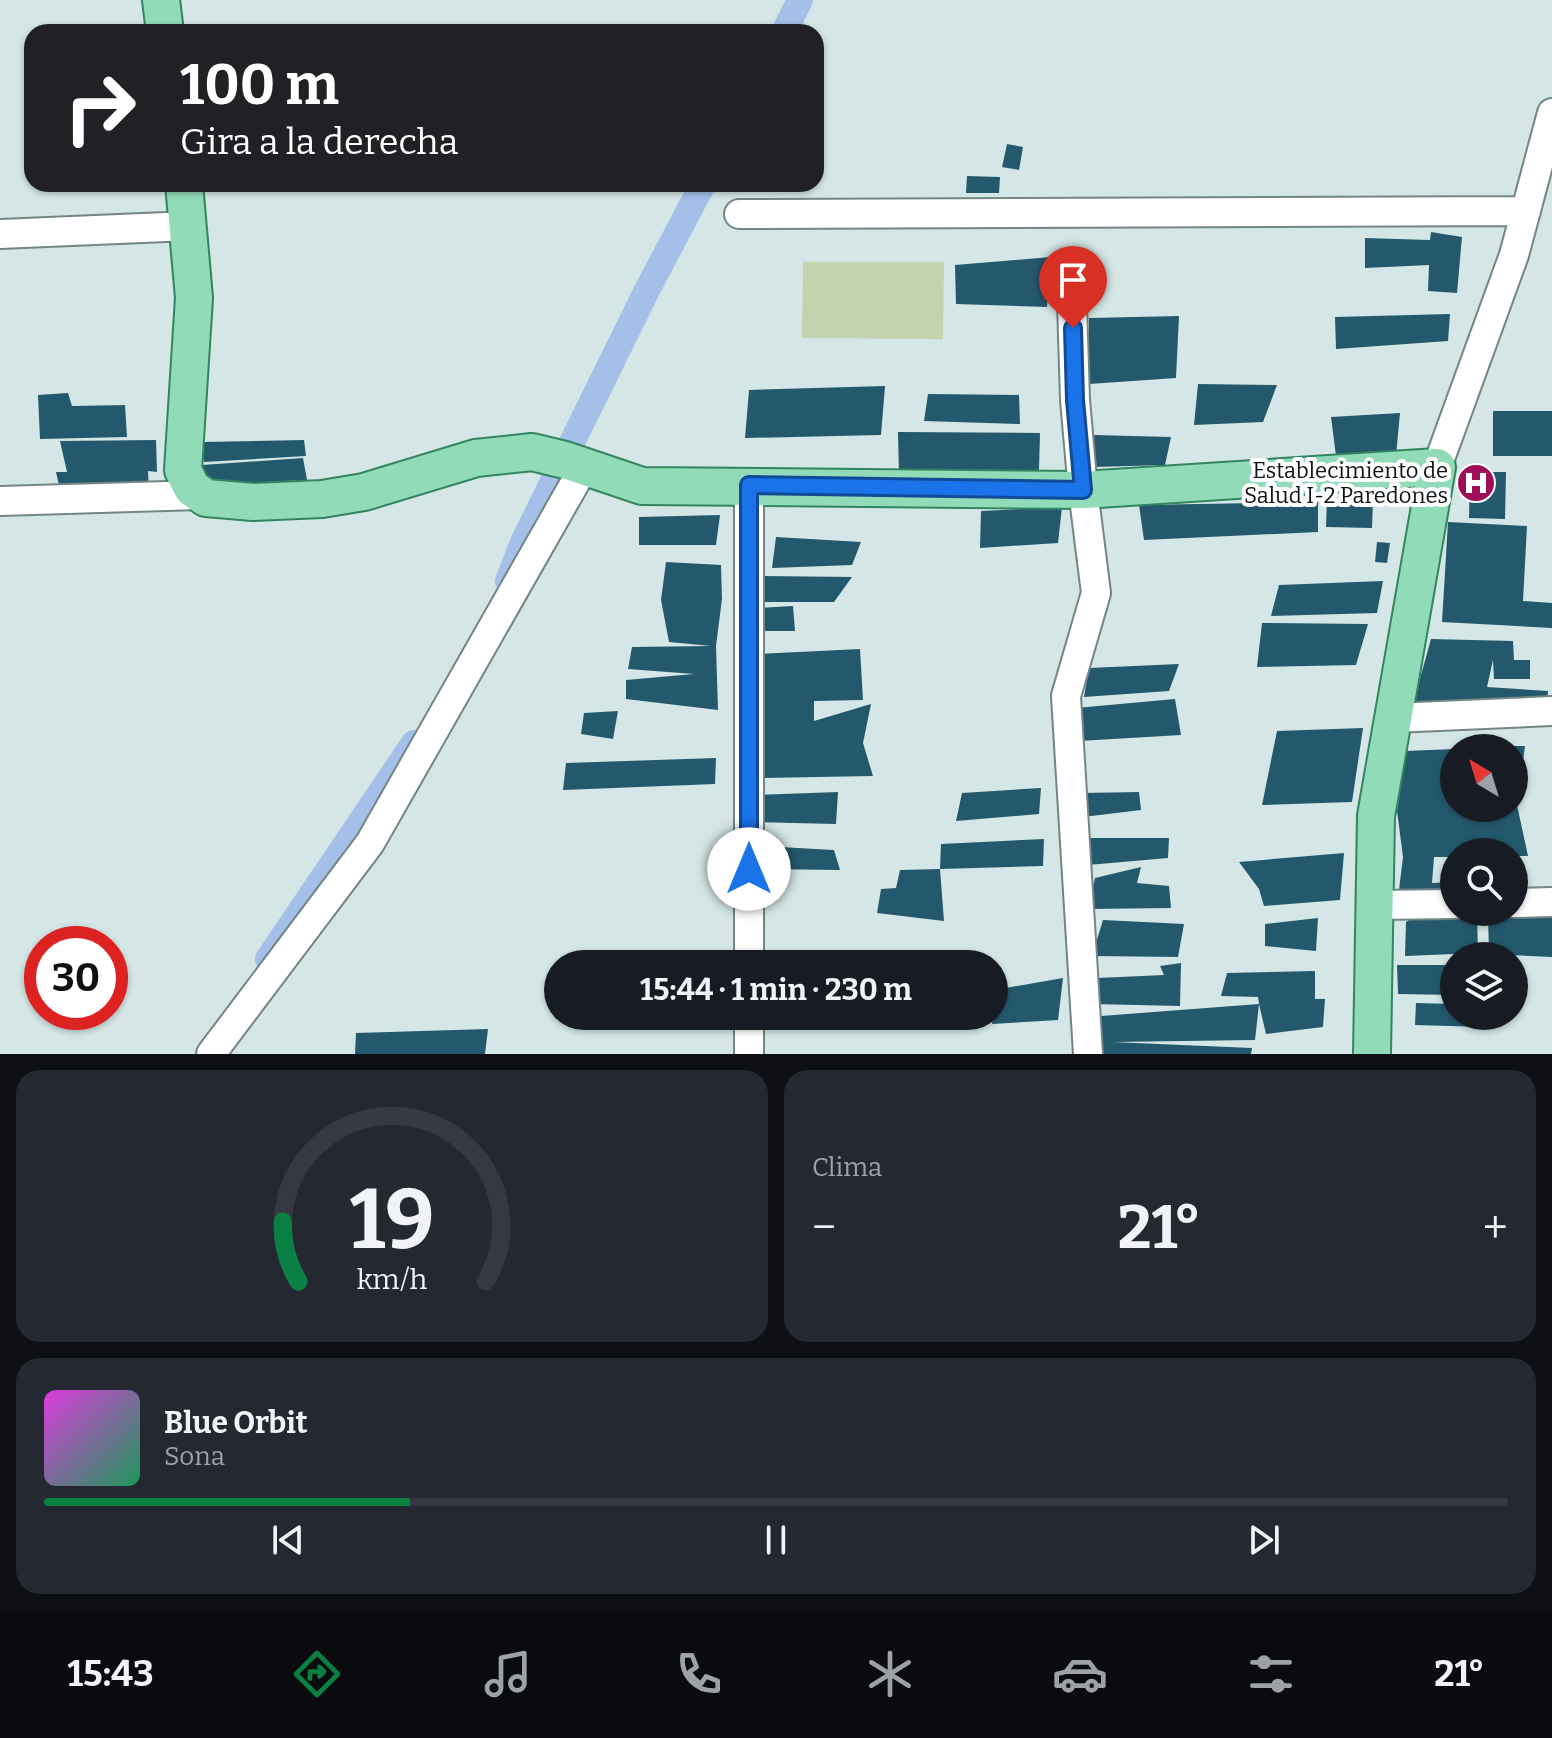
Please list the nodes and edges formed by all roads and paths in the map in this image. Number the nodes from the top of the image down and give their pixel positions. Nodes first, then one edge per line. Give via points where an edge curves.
1 (161, 0) edge
2 (164, 24) edge
3 (1552, 113) edge
4 (185, 192) edge
5 (1526, 211) junction
6 (739, 214) dead end
7 (190, 226) junction
8 (0, 234) edge
9 (1072, 303) dead end
10 (561, 460) junction
11 (1437, 467) junction
12 (749, 485) junction
13 (1083, 490) junction
14 (200, 495) junction
15 (0, 501) edge
16 (1552, 711) edge
17 (1393, 718) junction
18 (1552, 902) edge
19 (1528, 903) edge
20 (1440, 904) edge
21 (1375, 905) junction
22 (749, 950) edge
23 (749, 1030) edge
24 (211, 1054) edge
25 (749, 1054) edge
26 (1088, 1054) edge
27 (1372, 1054) edge

1 - 2 main road
3 - 5 street
4 - 7 main road
5 - 6 street
5 - 11 street
7 - 8 street
7 - 14 main road via 194,298 182,465
9 - 13 street
10 - 12 main road via 642,486
10 - 14 main road via 476,458 364,492 322,499 219,501
10 - 24 street via 370,843
11 - 13 main road
11 - 17 main road
12 - 13 main road
12 - 22 street
13 - 26 street via 1096,593 1066,696
14 - 15 street
16 - 17 street
17 - 21 main road via 1376,816
18 - 19 street
20 - 21 street
21 - 27 main road
23 - 25 street

